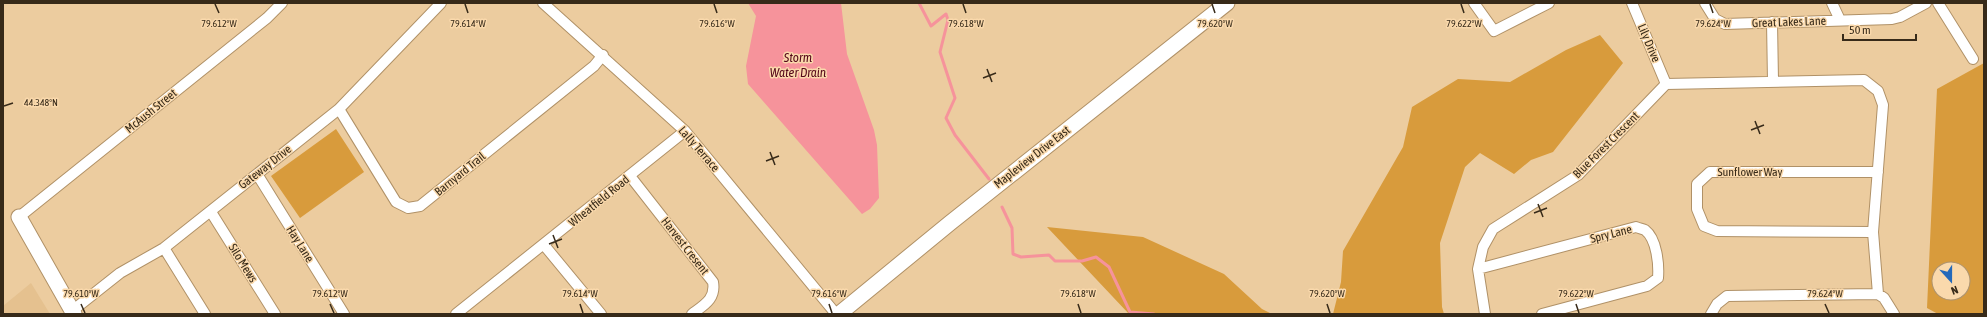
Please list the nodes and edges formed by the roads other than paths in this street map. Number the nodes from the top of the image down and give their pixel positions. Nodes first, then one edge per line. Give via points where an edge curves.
1 (282, 3) edge
2 (441, 3) edge
3 (543, 3) edge
4 (1227, 3) edge
5 (1474, 3) edge
6 (1549, 3) edge
7 (1632, 3) edge
8 (1705, 3) edge
9 (1832, 3) edge
10 (1926, 3) edge
11 (1938, 3) edge
12 (1840, 20) junction
13 (1772, 22) junction
14 (603, 55) junction
15 (1973, 59) dead end
16 (1773, 81) junction
17 (1666, 84) junction
18 (339, 109) junction
19 (686, 131) junction
20 (1878, 172) junction
21 (257, 174) junction
22 (630, 176) junction
23 (211, 212) junction
24 (19, 217) joint
25 (1873, 232) junction
26 (544, 245) junction
27 (164, 248) junction
28 (1478, 269) junction
29 (1878, 294) junction
30 (73, 312) edge
31 (462, 312) edge
32 (205, 314) edge
33 (275, 314) edge
34 (344, 314) edge
35 (601, 314) edge
36 (692, 314) edge
37 (837, 314) edge
38 (1485, 314) edge
39 (1542, 314) edge
40 (1711, 314) edge
41 (1894, 314) edge

1 - 24 street, McAush Street via 267,18
2 - 18 street, Gateway Drive
3 - 14 street, Lally Terrace
4 - 37 main road, Mapleview Drive East
5 - 6 street via 1494,30
7 - 17 street, Lily Drive
8 - 13 street, Great Lakes Lane via 1711,13 1725,24
9 - 12 street
10 - 12 street, Great Lakes Lane via 1900,17
11 - 15 street
12 - 13 street, Great Lakes Lane
13 - 16 street
14 - 18 street, Barnyard Trail via 594,66 420,206 408,208 396,202
14 - 19 street, Lally Terrace
16 - 17 street
16 - 20 street via 1864,80 1878,91 1884,105
17 - 28 street, Blue Forest Crescent via 1578,175 1493,229 1483,247
18 - 21 street, Gateway Drive
19 - 22 street, Wheatfield Road
19 - 37 street, Lally Terrace
20 - 25 street
20 - 25 street, Sunflower Way via 1710,172 1697,184 1696,209 1704,226 1717,231
21 - 23 street, Gateway Drive
21 - 34 street, Hay Lane
22 - 26 street, Wheatfield Road
22 - 36 street, Harvest Cresent via 713,282 710,300
23 - 27 street, Gateway Drive
23 - 33 street, Silo Mews
24 - 30 main road
25 - 29 street
26 - 31 street, Wheatfield Road
26 - 35 street
27 - 30 street, Gateway Drive via 120,273
27 - 32 street
28 - 38 street, Blue Forest Crescent
28 - 39 street, Spry Lane via 1636,227 1645,230 1653,241 1659,268 1658,278 1647,286
29 - 40 street via 1727,296 1717,304
29 - 41 street via 1884,298

